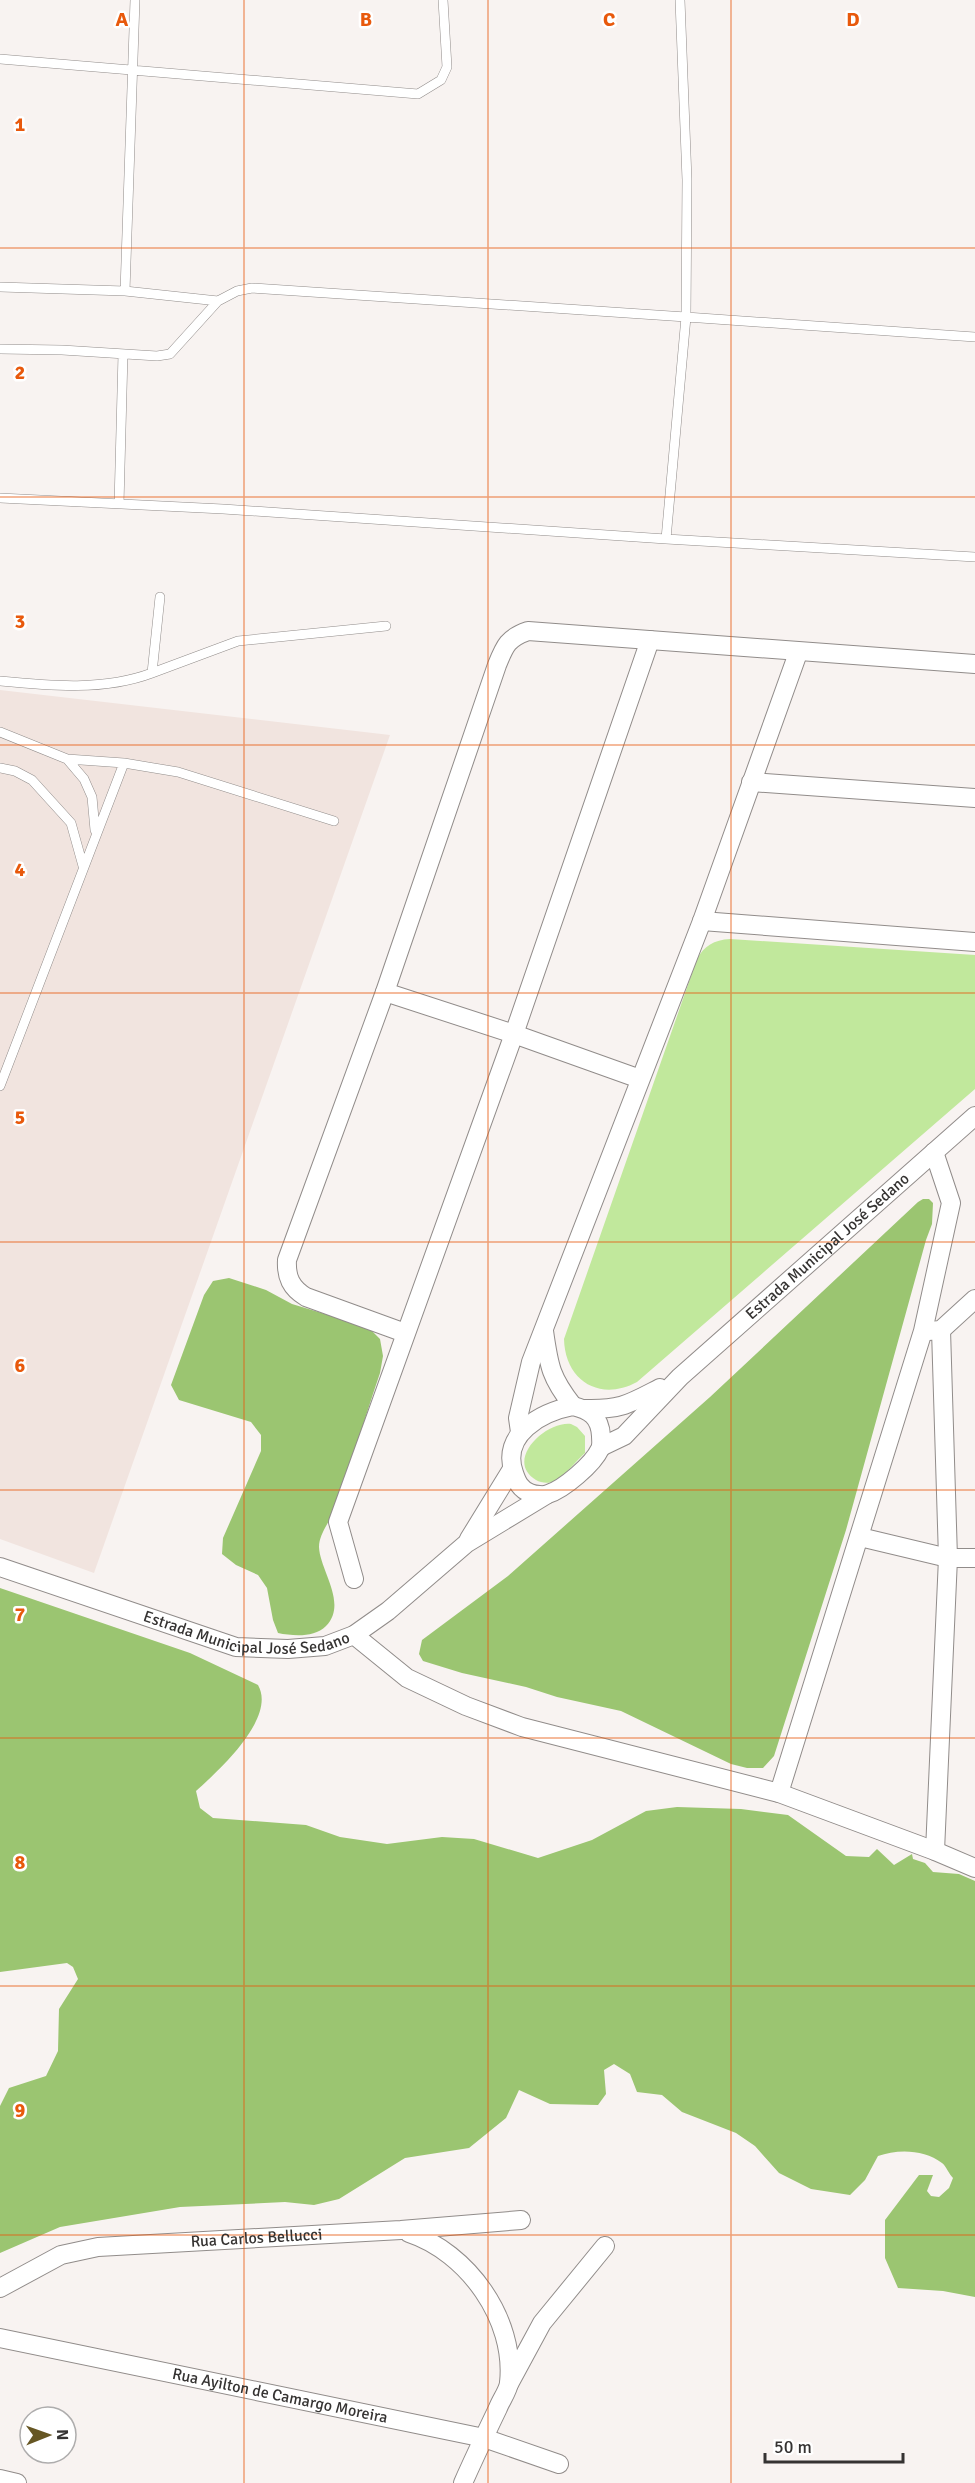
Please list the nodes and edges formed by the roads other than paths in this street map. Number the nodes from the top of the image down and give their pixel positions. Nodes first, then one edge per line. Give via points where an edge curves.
1 (135, 0) edge
2 (442, 0) edge
3 (680, 0) edge
4 (0, 59) edge
5 (131, 72) junction
6 (0, 287) edge
7 (125, 291) junction
8 (218, 301) junction
9 (686, 317) junction
10 (975, 338) edge
11 (0, 349) edge
12 (123, 354) junction
13 (0, 498) edge
14 (119, 504) junction
15 (666, 539) junction
16 (975, 557) edge
17 (160, 597) dead end
18 (386, 626) dead end
19 (650, 640) junction
20 (798, 653) junction
21 (975, 664) edge
22 (152, 674) junction
23 (0, 681) edge
24 (0, 732) edge
25 (67, 759) junction
26 (124, 764) junction
27 (0, 768) edge
28 (751, 782) junction
29 (975, 798) edge
30 (334, 821) dead end
31 (95, 836) junction
32 (82, 866) junction
33 (702, 921) junction
34 (975, 942) edge
35 (385, 992) junction
36 (514, 1034) junction
37 (640, 1079) junction
38 (0, 1086) edge
39 (975, 1116) edge
40 (934, 1152) junction
41 (975, 1299) edge
42 (544, 1330) junction
43 (932, 1330) junction
44 (405, 1334) junction
45 (680, 1377) junction
46 (579, 1408) junction
47 (520, 1432) junction
48 (601, 1447) junction
49 (512, 1469) junction
50 (546, 1495) junction
51 (860, 1537) junction
52 (466, 1543) junction
53 (948, 1558) junction
54 (975, 1558) edge
55 (0, 1568) edge
56 (354, 1579) dead end
57 (354, 1635) junction
58 (779, 1793) junction
59 (935, 1851) junction
60 (975, 1868) edge
61 (521, 2220) dead end
62 (401, 2230) junction
63 (605, 2246) dead end
64 (0, 2288) edge
65 (0, 2338) edge
66 (509, 2384) junction
67 (484, 2438) junction
68 (559, 2464) dead end
69 (0, 2480) edge
70 (17, 2483) edge
71 (463, 2483) edge

1 - 5 lane
2 - 5 lane via 447,67 441,80 418,94
3 - 9 lane via 687,180
4 - 5 lane
5 - 7 lane
6 - 7 lane
7 - 8 lane
8 - 9 lane via 252,288
8 - 12 lane via 170,354
9 - 10 lane
9 - 15 lane
11 - 12 lane
12 - 14 lane
13 - 14 lane
14 - 15 lane
15 - 16 lane
17 - 22 lane
18 - 22 lane via 238,641
19 - 20 street
19 - 35 street via 528,631 514,636 507,644
19 - 36 street
20 - 21 street
20 - 28 street
22 - 23 lane via 110,685
24 - 25 lane
25 - 26 lane
25 - 31 lane via 84,779 92,797
26 - 30 lane via 178,772
26 - 31 lane
27 - 32 lane via 32,780 71,823
28 - 29 street
28 - 33 street
31 - 32 lane
32 - 38 lane
33 - 34 street
33 - 37 street
35 - 36 street
35 - 44 street via 287,1260 286,1274 297,1292 306,1297
36 - 37 street
36 - 44 street
37 - 42 street
39 - 40 street, Estrada Municipal José Sedano
40 - 43 street via 951,1203
40 - 45 street, Estrada Municipal José Sedano
41 - 43 street
42 - 46 street via 549,1367 558,1386
42 - 47 street via 520,1407
43 - 51 street
43 - 53 street
44 - 56 street via 338,1522
45 - 46 street, Estrada Municipal José Sedano via 629,1405
45 - 48 street, Estrada Municipal José Sedano via 624,1436
46 - 47 street via 560,1409
46 - 48 street via 595,1416 601,1427
47 - 49 street via 511,1456
48 - 50 street via 592,1461
49 - 50 street via 519,1487
49 - 52 street, Estrada Municipal José Sedano
50 - 52 street, Estrada Municipal José Sedano
51 - 53 street
51 - 58 street
52 - 57 street, Estrada Municipal José Sedano via 388,1611
53 - 54 street
53 - 59 street
55 - 57 street, Estrada Municipal José Sedano via 236,1647 325,1646
57 - 58 street via 407,1678 522,1727
58 - 59 street
59 - 60 street
61 - 62 street, Rua Carlos Bellucci
62 - 64 street, Rua Carlos Bellucci via 98,2247 62,2255
62 - 66 street via 427,2239 472,2275 494,2309 507,2344
63 - 66 street via 542,2323
65 - 67 street, Rua Ayilton de Camargo Moreira
66 - 67 street
67 - 68 street, Rua Ayilton de Camargo Moreira
67 - 71 street
69 - 70 street

